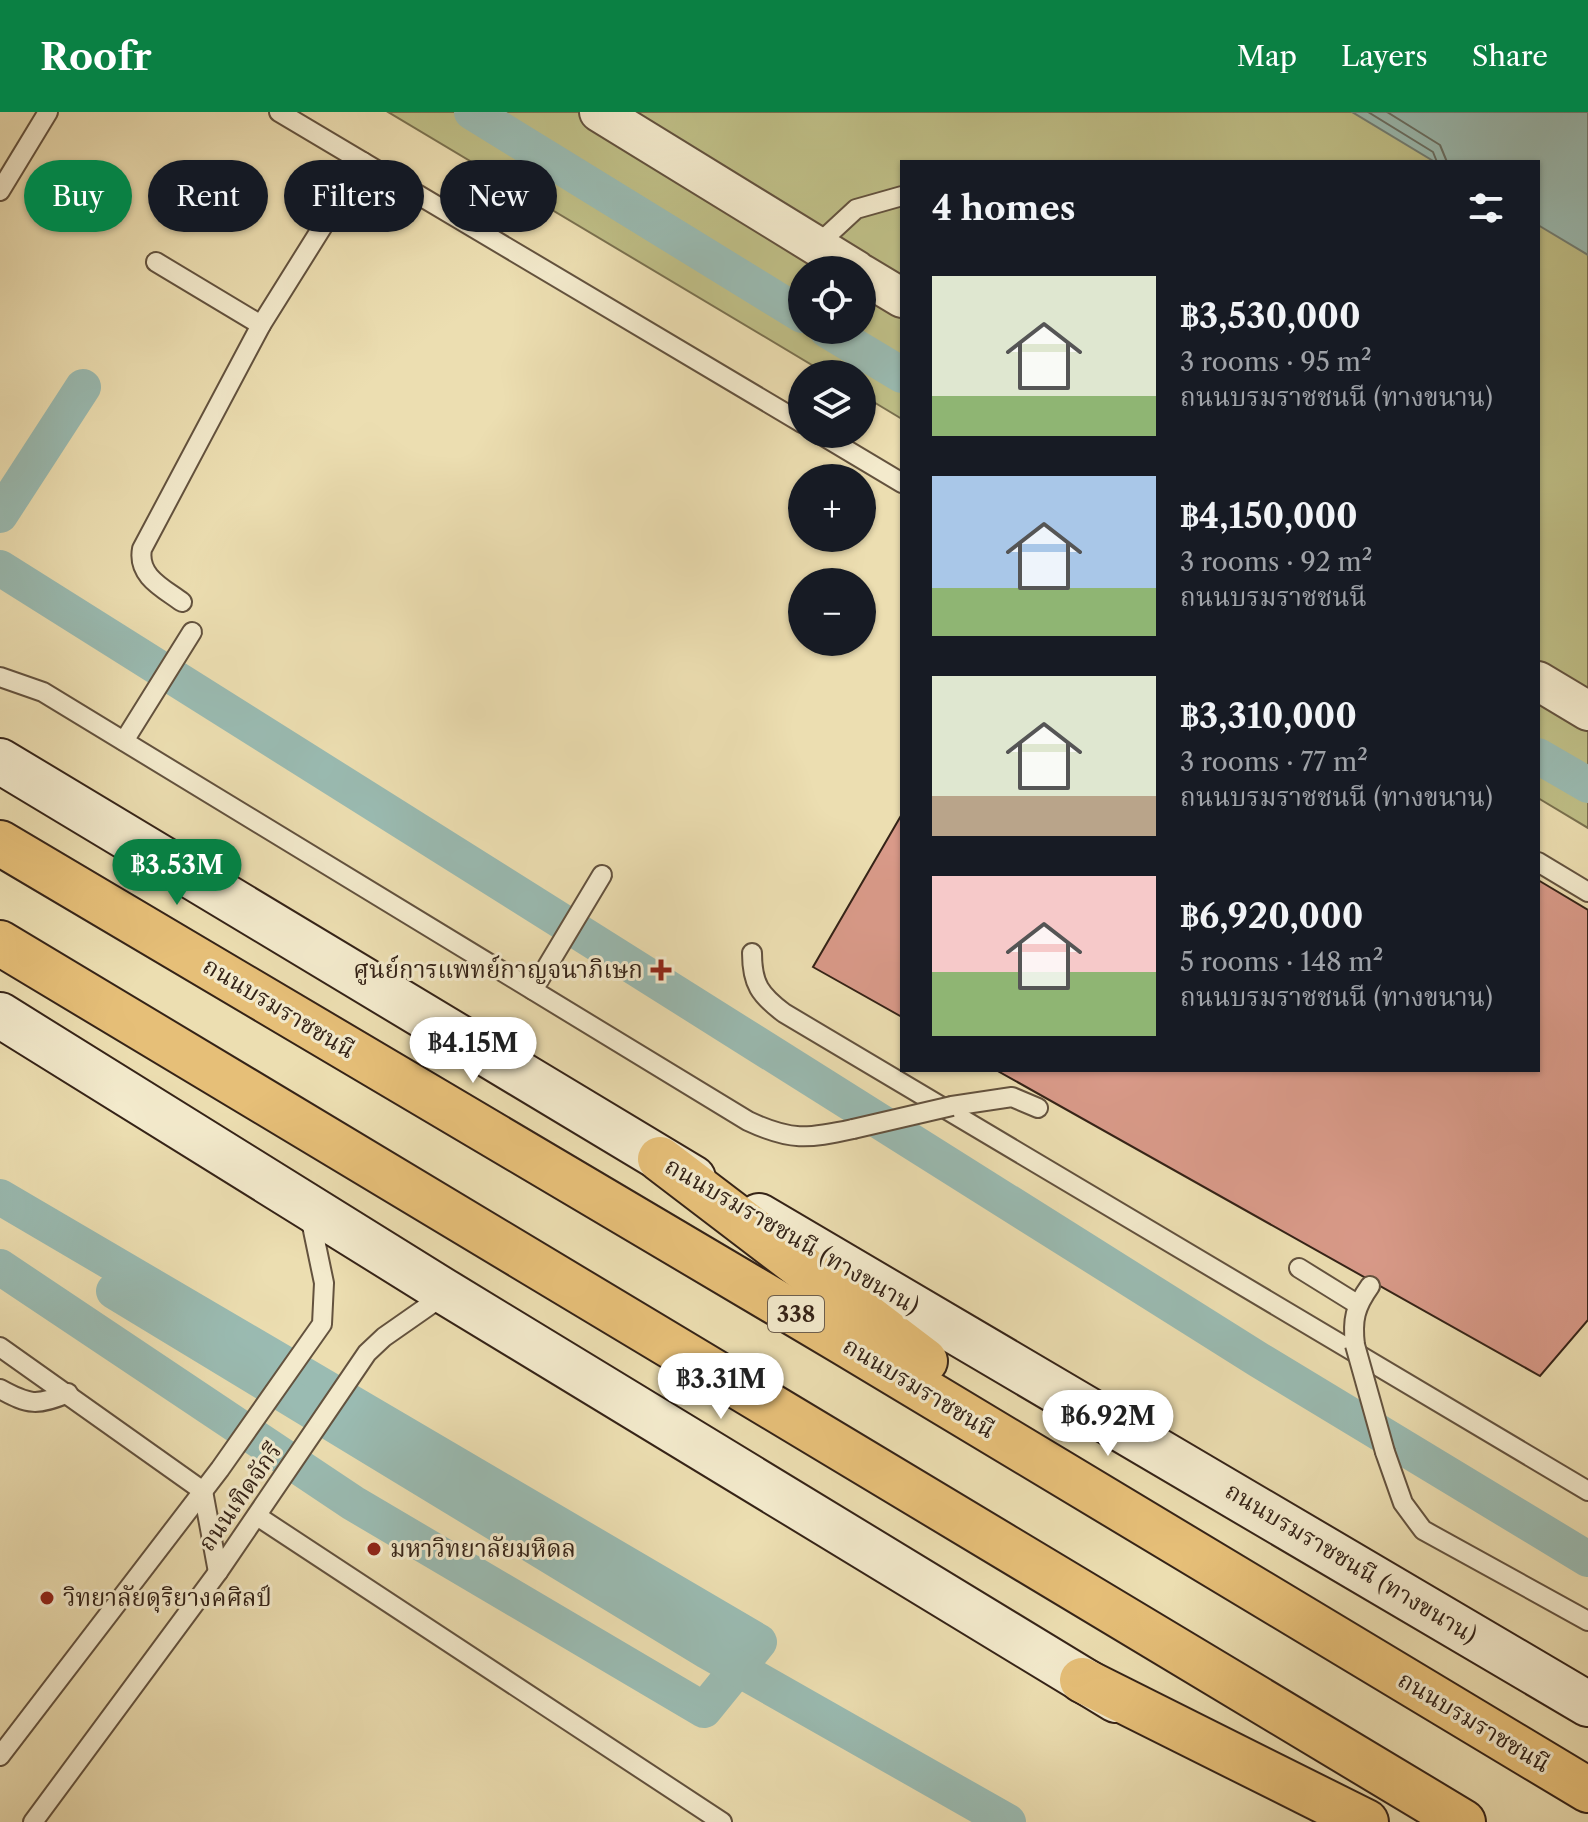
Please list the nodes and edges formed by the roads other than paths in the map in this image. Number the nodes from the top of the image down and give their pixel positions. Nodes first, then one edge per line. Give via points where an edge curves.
1 (48, 112) edge
2 (279, 112) edge
3 (599, 112) edge
4 (360, 160) edge
5 (0, 191) edge
6 (900, 197) edge
7 (424, 198) edge
8 (319, 232) edge
9 (816, 246) junction
10 (833, 256) edge
11 (156, 262) dead end
12 (876, 282) edge
13 (900, 297) edge
14 (261, 325) junction
15 (788, 415) edge
16 (843, 448) edge
17 (900, 482) edge
18 (182, 602) dead end
19 (187, 640) dead end
20 (0, 677) edge
21 (1540, 682) edge
22 (1588, 711) edge
23 (124, 741) junction
24 (0, 761) edge
25 (0, 843) edge
26 (1540, 863) edge
27 (602, 875) dead end
28 (1588, 892) edge
29 (0, 943) edge
30 (752, 953) dead end
31 (533, 990) junction
32 (0, 1015) edge
33 (1038, 1108) dead end
34 (660, 1159) junction
35 (308, 1205) junction
36 (1299, 1268) dead end
37 (1370, 1286) dead end
38 (447, 1293) junction
39 (1357, 1304) junction
40 (0, 1347) edge
41 (0, 1389) edge
42 (68, 1393) junction
43 (203, 1491) junction
44 (1588, 1491) edge
45 (257, 1516) junction
46 (218, 1572) junction
47 (1241, 1582) junction
48 (1588, 1621) edge
49 (1082, 1680) junction
50 (1588, 1704) edge
51 (0, 1756) edge
52 (1588, 1790) edge
53 (33, 1822) edge
54 (722, 1822) edge
55 (1321, 1822) edge
56 (1366, 1822) edge
57 (1463, 1822) edge

1 - 5 lane
2 - 4 lane
3 - 9 street
6 - 9 lane via 856,209
7 - 15 lane
8 - 14 lane
9 - 10 street
11 - 14 lane
12 - 13 street
14 - 18 lane via 142,549 145,572
16 - 17 lane
19 - 23 lane
20 - 23 lane via 43,692
21 - 22 street
23 - 31 lane
24 - 34 main road, ถนนบรมราชชนนี (ทางขนาน)
25 - 47 highway, ถนนบรมราชชนนี / 338
26 - 28 lane
27 - 31 lane
29 - 57 highway
30 - 44 lane via 756,986 784,1013
31 - 33 lane, bridge via 782,1137 808,1139 1012,1097
32 - 35 main road
34 - 47 highway via 889,1335
34 - 50 main road, ถนนบรมราชชนนี (ทางขนาน)
35 - 38 main road
35 - 43 lane, ถนนเทิดจักรี via 324,1283 322,1324
36 - 39 lane
37 - 39 lane
38 - 45 lane, ถนนเทิดจักรี via 367,1353
38 - 49 main road
39 - 48 lane, bridge via 1352,1324 1355,1345 1403,1503 1423,1530
40 - 42 lane
41 - 42 lane via 25,1403
42 - 43 lane
43 - 46 lane
43 - 51 lane, ถนนเทิดจักรี
45 - 46 lane, ถนนเทิดจักรี
45 - 54 lane
46 - 53 lane, ถนนเทิดจักรี
47 - 52 highway, ถนนบรมราชชนนี / 338
49 - 55 main road
49 - 56 highway

